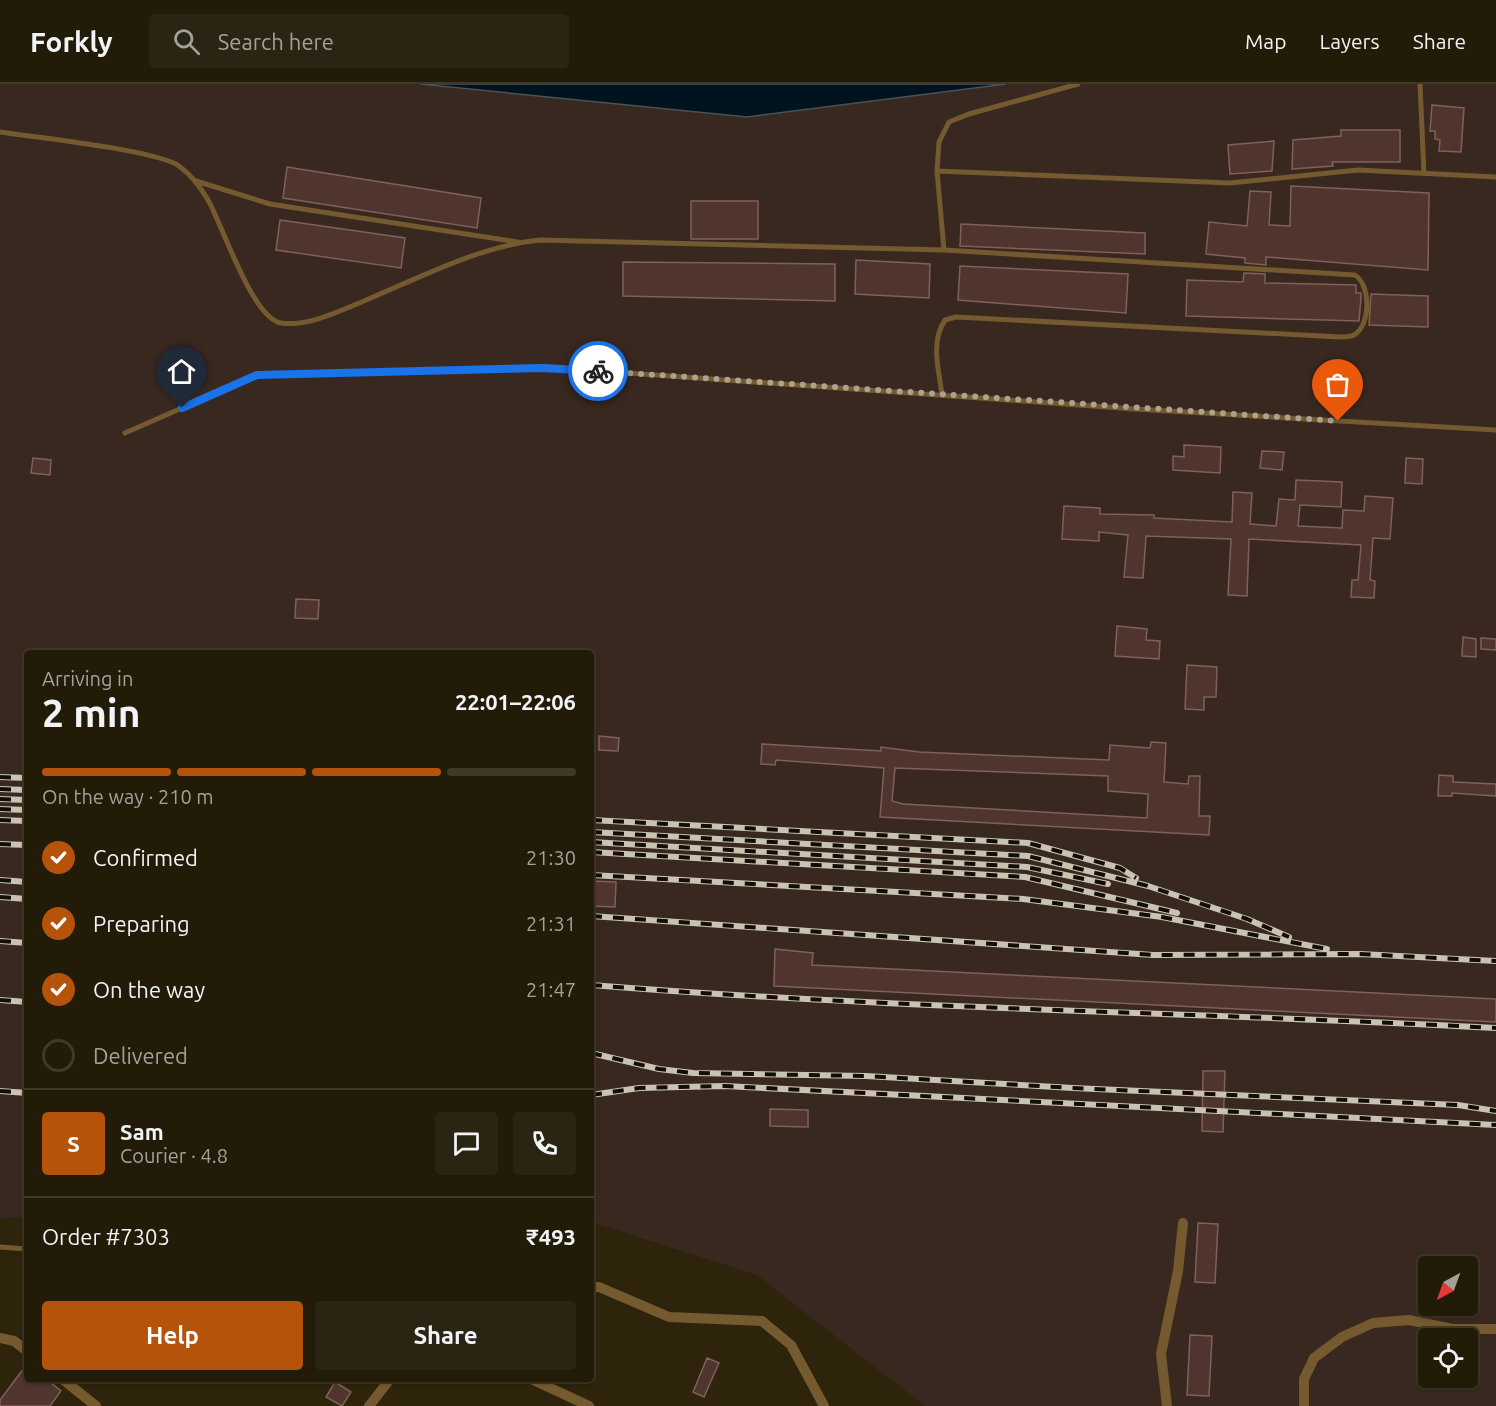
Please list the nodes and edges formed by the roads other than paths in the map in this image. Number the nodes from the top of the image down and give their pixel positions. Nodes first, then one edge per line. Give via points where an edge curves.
1 (1078, 84) edge
2 (1420, 84) edge
3 (0, 132) edge
4 (937, 171) junction
5 (1424, 173) junction
6 (1496, 177) edge
7 (196, 181) junction
8 (519, 242) junction
9 (944, 250) junction
10 (942, 395) junction
11 (1496, 430) edge
12 (125, 433) dead end
13 (1183, 1223) dead end
14 (0, 1247) edge
15 (24, 1249) edge
16 (594, 1287) edge
17 (1496, 1329) edge
18 (0, 1338) edge
19 (24, 1349) edge
20 (66, 1382) edge
21 (388, 1382) edge
22 (538, 1382) edge
23 (96, 1406) edge
24 (369, 1406) edge
25 (589, 1406) edge
26 (824, 1406) edge
27 (1167, 1406) edge
28 (1305, 1406) edge

1 - 4 lane via 949,122 939,142
2 - 5 lane
3 - 7 lane via 147,155 177,164
4 - 5 lane via 1230,183 1358,170
4 - 9 lane
5 - 6 lane
7 - 8 lane via 270,204
7 - 8 lane via 258,307 278,323 296,323 335,312
8 - 9 lane
9 - 10 lane via 1355,275 1362,279 1366,290 1361,328 1353,336 1340,337 945,320 938,330 936,345
10 - 11 lane
10 - 12 lane via 543,368 257,375
13 - 27 street via 1178,1271 1161,1354
14 - 15 lane
16 - 26 street via 669,1317 762,1321 791,1345
17 - 28 street via 1452,1329 1409,1320 1373,1323 1342,1337 1314,1358 1304,1379
18 - 19 street via 14,1341
20 - 23 street
21 - 24 street
22 - 25 street

